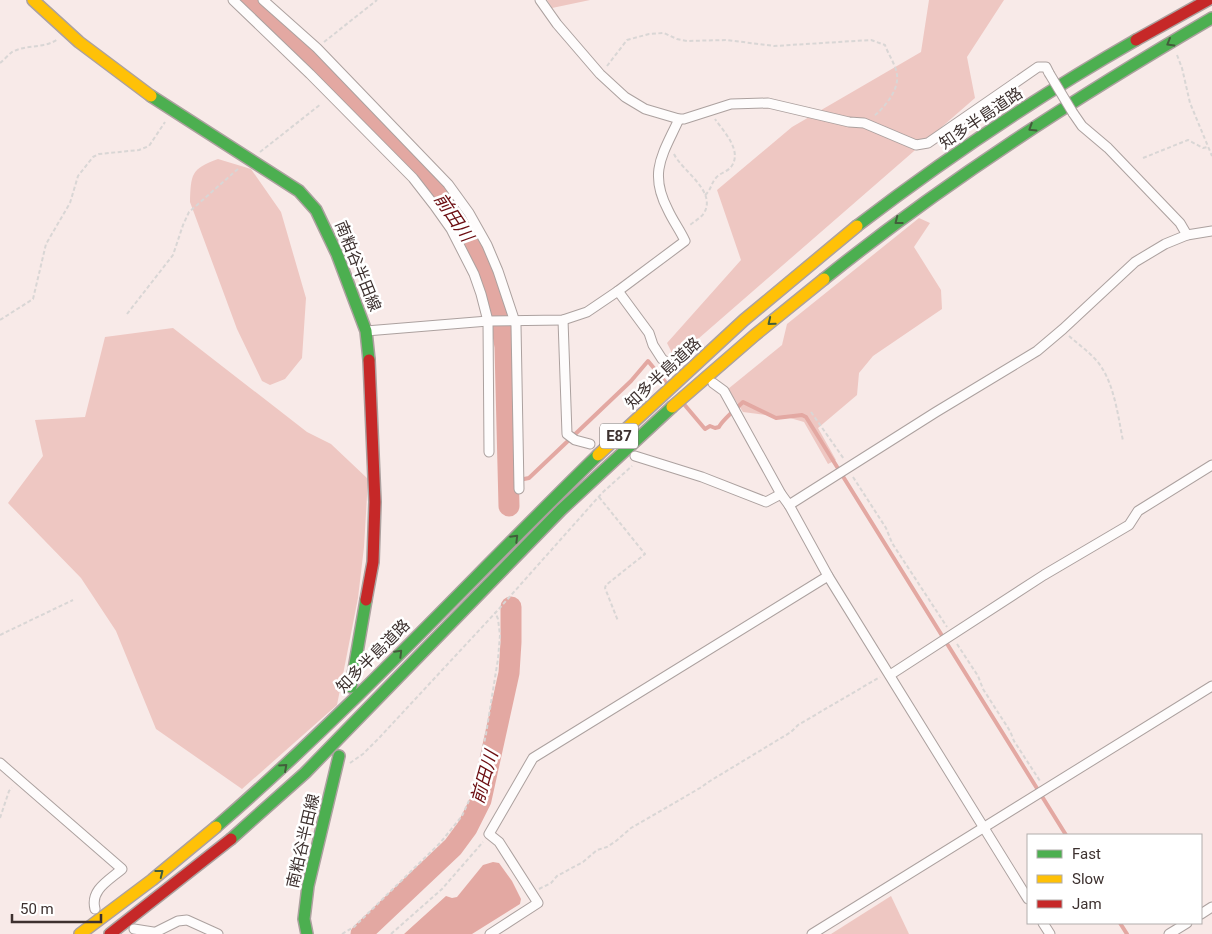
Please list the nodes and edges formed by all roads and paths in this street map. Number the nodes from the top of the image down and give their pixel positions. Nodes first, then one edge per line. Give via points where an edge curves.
1 (33, 0) edge
2 (233, 0) edge
3 (263, 0) edge
4 (377, 0) edge
5 (540, 0) edge
6 (1208, 0) edge
7 (1212, 18) edge
8 (68, 33) junction
9 (317, 48) junction
10 (1175, 51) dead end
11 (0, 63) edge
12 (600, 74) junction
13 (321, 104) dead end
14 (172, 111) junction
15 (711, 111) junction
16 (679, 119) junction
17 (864, 123) junction
18 (1208, 147) junction
19 (675, 148) dead end
20 (1212, 156) edge
21 (1143, 158) dead end
22 (250, 160) junction
23 (705, 195) junction
24 (1212, 231) edge
25 (1188, 234) junction
26 (682, 236) junction
27 (618, 291) junction
28 (127, 314) dead end
29 (0, 320) edge
30 (514, 320) junction
31 (563, 320) junction
32 (488, 321) junction
33 (1063, 329) junction
34 (366, 331) junction
35 (672, 366) dead end
36 (713, 383) dead end
37 (811, 412) dead end
38 (1123, 442) dead end
39 (590, 444) dead end
40 (489, 452) dead end
41 (638, 457) joint
42 (1212, 465) edge
43 (850, 467) junction
44 (519, 489) dead end
45 (781, 494) junction
46 (599, 497) junction
47 (789, 505) junction
48 (828, 576) junction
49 (73, 600) dead end
50 (495, 612) junction
51 (618, 621) dead end
52 (0, 635) edge
53 (889, 673) junction
54 (1212, 686) edge
55 (350, 687) dead end
56 (339, 756) dead end
57 (0, 763) edge
58 (336, 768) junction
59 (19, 780) junction
60 (0, 818) edge
61 (984, 829) junction
62 (489, 834) junction
63 (531, 892) junction
64 (1027, 897) edge
65 (95, 910) dead end
66 (1185, 924) edge
67 (134, 929) dead end
68 (152, 933) edge
69 (80, 934) edge
70 (110, 934) edge
71 (218, 934) edge
72 (307, 934) edge
73 (342, 934) edge
74 (391, 934) edge
75 (490, 934) edge
76 (812, 934) edge
77 (1169, 934) edge

1 - 8 main road, 南粕谷半田線
2 - 32 street via 412,178 434,205 465,255
3 - 9 street
4 - 9 path
5 - 12 street
69 -> 6 main road, 知多半島道路 / E87 via 202,840 289,762 601,452 728,334 825,252 908,188 1004,121 1118,50
7 -> 70 main road, 知多半島道路 / E87 via 1017,137 921,204 739,347 598,474 302,775 214,853
8 - 11 path via 45,46 11,52
8 - 14 main road, 南粕谷半田線
9 - 30 street via 454,191 486,245
10 - 18 path via 1190,103
12 - 16 street via 636,104
12 - 17 path via 626,40 649,34 664,33 687,41 727,40 774,46 871,40 884,45 897,75 896,87 878,113
13 - 22 path
14 - 22 main road, 南粕谷半田線
14 - 29 path via 149,146 93,157 78,176 70,203 46,244 33,299
15 - 16 street
15 - 17 street via 731,104 768,103
15 - 23 path via 736,154 730,169 715,179
16 - 26 street via 658,172 664,201
17 - 25 street, bridge via 916,145 928,143 1038,67 1046,67 1082,126 1108,148
18 - 20 path
18 - 21 path via 1203,148 1188,140
19 - 23 path via 677,160 700,184
22 - 28 path via 189,212 173,255
22 - 34 main road, 南粕谷半田線 via 300,191 316,210 338,254
23 - 26 path via 704,213 688,226
24 - 25 street
25 - 33 street via 1135,262
26 - 27 street via 684,241
27 - 31 street via 586,312
27 - 35 street via 662,359
30 - 31 street
30 - 32 street
30 - 44 street
31 - 39 street via 567,434
32 - 34 street
32 - 40 street
33 - 38 path via 1100,366 1116,403
33 - 43 street via 1036,351
34 - 55 main road, 南粕谷半田線 via 375,502 373,562
36 - 45 street via 724,391
37 - 43 path
41 - 45 street via 766,502
41 - 46 path
42 - 53 street via 1138,511 1129,525
43 - 47 street
45 - 47 street
46 - 50 path
46 - 51 path via 645,554 606,585
47 - 48 street
48 - 53 street
48 - 62 street via 533,758
49 - 52 path
50 - 58 path via 363,754
50 - 73 path via 500,636 492,697 477,776 462,816 440,843 354,927
53 - 61 street
53 - 63 path via 798,725 631,828 551,883
54 - 61 street
56 - 58 main road, 南粕谷半田線
57 - 59 street
58 - 72 main road, 南粕谷半田線 via 308,886 304,919
59 - 60 path via 9,791
59 - 65 street via 122,869 96,891
61 - 64 street
61 - 76 street
62 - 63 street via 499,842
62 - 74 path via 442,889
63 - 75 street via 538,903
66 - 77 street
67 - 68 street
68 - 71 street via 187,920

